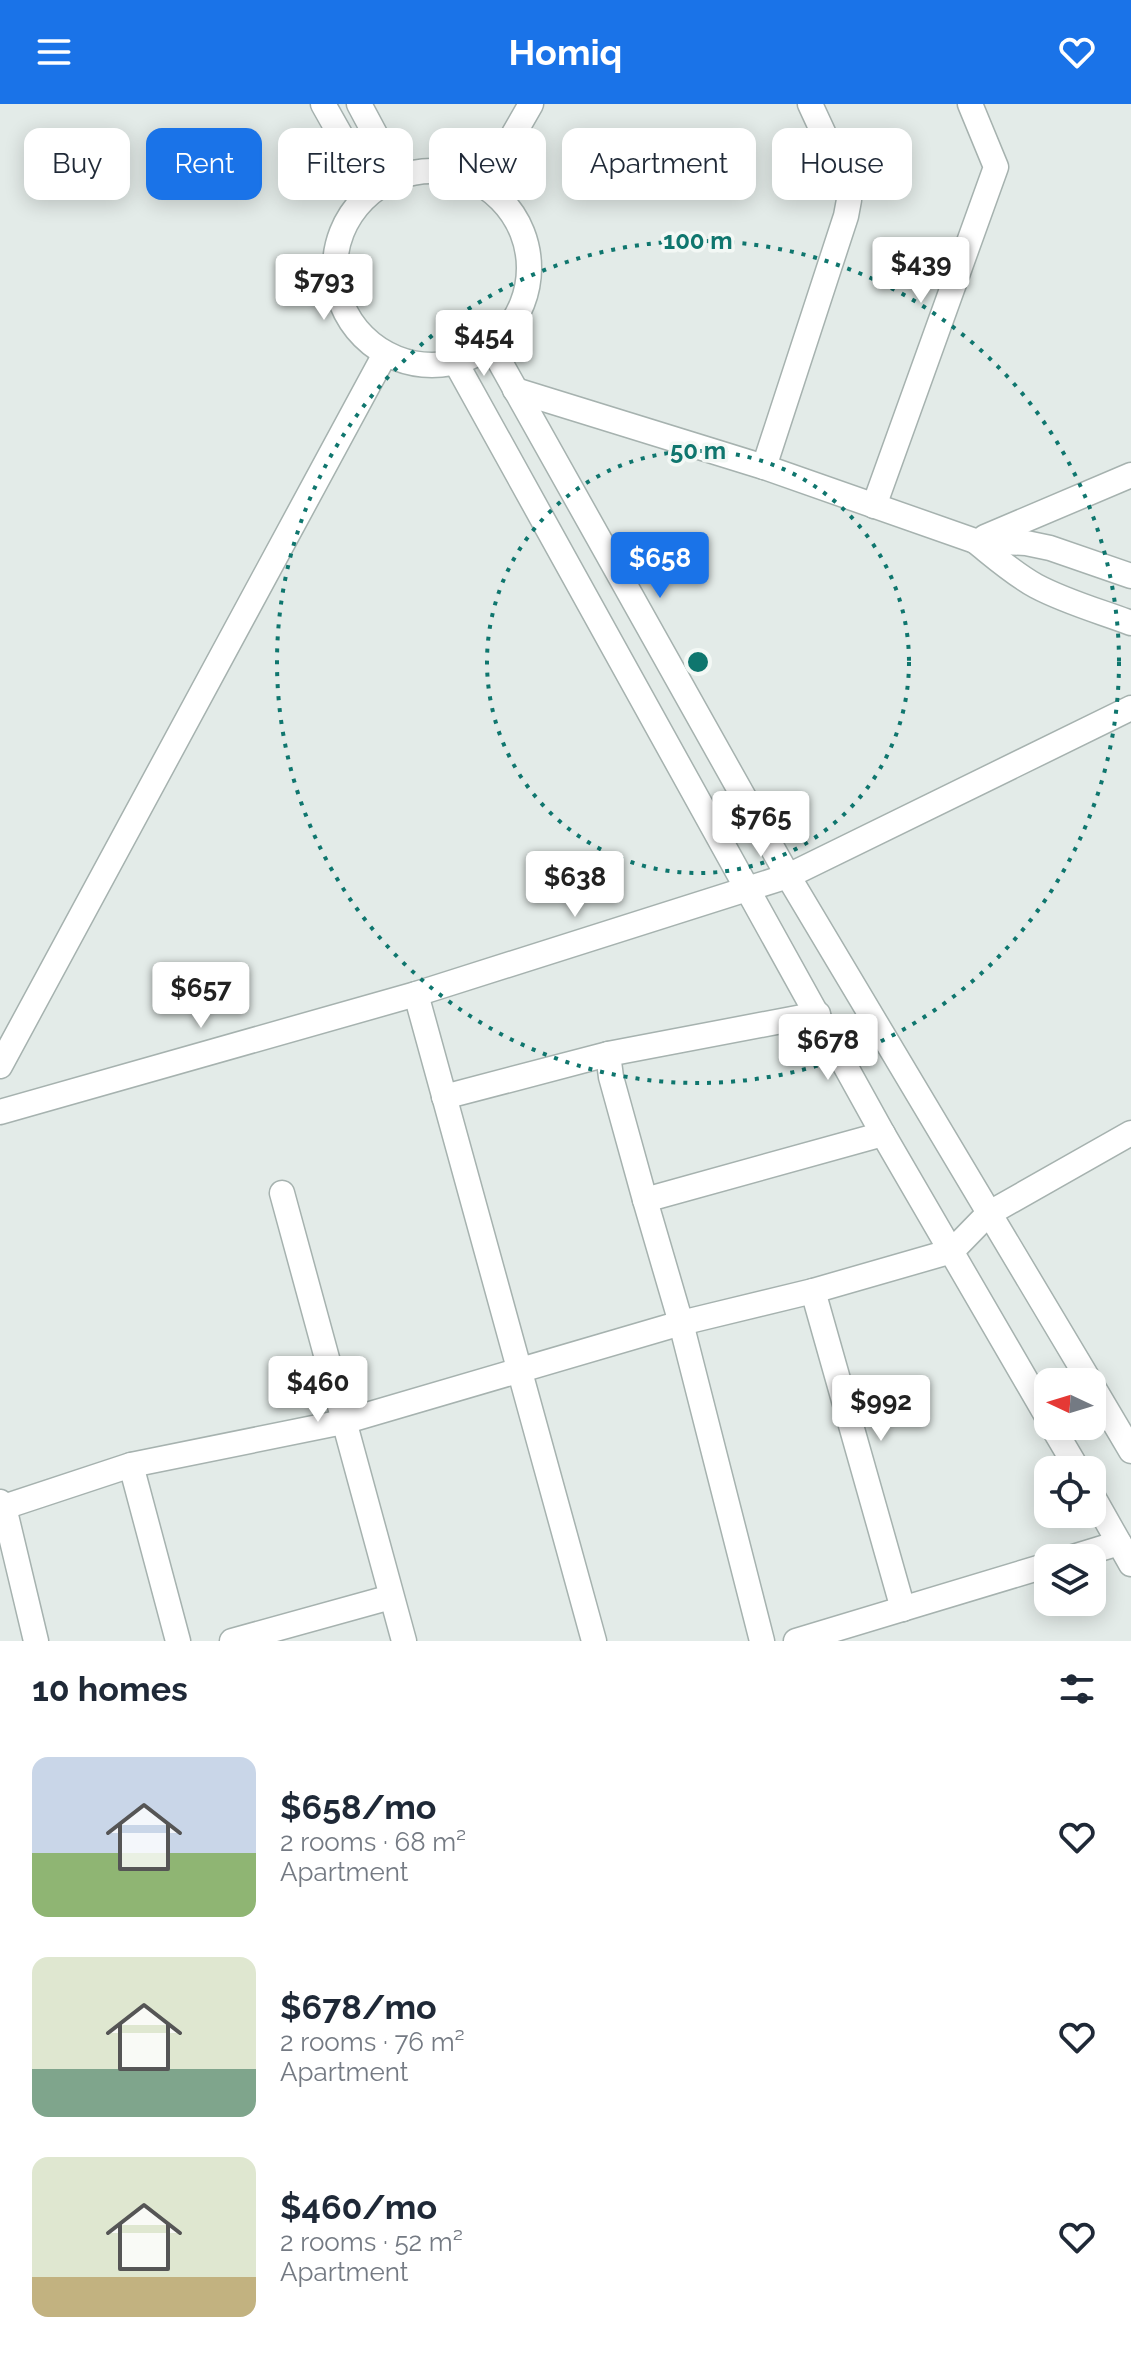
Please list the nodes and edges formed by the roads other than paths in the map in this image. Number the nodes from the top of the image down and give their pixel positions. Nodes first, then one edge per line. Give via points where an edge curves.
1 (323, 104) edge
2 (359, 104) edge
3 (531, 104) edge
4 (810, 104) edge
5 (970, 104) edge
6 (337, 128) edge
7 (372, 128) edge
8 (517, 128) edge
9 (364, 200) edge
10 (500, 200) edge
11 (491, 346) junction
12 (385, 354) junction
13 (456, 363) junction
14 (515, 390) junction
15 (764, 467) junction
16 (1131, 475) edge
17 (874, 506) junction
18 (975, 541) junction
19 (1131, 576) edge
20 (1131, 623) edge
21 (1131, 708) edge
22 (788, 876) junction
23 (748, 889) junction
24 (416, 994) junction
25 (818, 1014) junction
26 (608, 1054) junction
27 (0, 1066) edge
28 (444, 1097) junction
29 (0, 1112) edge
30 (1131, 1133) edge
31 (883, 1134) junction
32 (282, 1193) dead end
33 (645, 1200) junction
34 (988, 1214) junction
35 (952, 1251) junction
36 (813, 1291) junction
37 (681, 1323) junction
38 (1081, 1368) edge
39 (519, 1369) junction
40 (1034, 1394) edge
41 (1106, 1409) edge
42 (343, 1422) junction
43 (1131, 1451) edge
44 (131, 1465) junction
45 (2, 1505) edge
46 (1106, 1520) edge
47 (1125, 1554) edge
48 (1034, 1569) edge
49 (391, 1597) junction
50 (903, 1609) junction
51 (36, 1641) edge
52 (178, 1641) edge
53 (232, 1641) edge
54 (404, 1641) edge
55 (594, 1641) edge
56 (762, 1641) edge
57 (796, 1641) edge

1 - 6 street
2 - 7 street
3 - 8 street
4 - 15 street via 847,184 849,200
5 - 17 street via 996,167
9 - 12 street via 338,244 335,276 343,307 360,334
10 - 11 street via 523,234 529,265 525,296 512,324
11 - 13 street
11 - 14 street
12 - 13 street via 407,363
12 - 27 street
13 - 23 street
14 - 15 street
14 - 22 street
15 - 17 street
16 - 18 street
17 - 18 street
18 - 19 street via 1050,548
18 - 20 street via 1036,586
21 - 22 street
22 - 23 street
22 - 34 street
23 - 24 street
23 - 25 street
24 - 28 street
24 - 29 street
25 - 26 street
25 - 31 street
26 - 28 street
26 - 33 street
28 - 39 street
30 - 34 street
31 - 33 street
31 - 35 street
32 - 42 street
33 - 37 street
34 - 35 street
34 - 38 street
35 - 36 street
35 - 40 street
36 - 37 street
36 - 50 street
37 - 39 street
37 - 56 street
39 - 42 street
39 - 55 street
41 - 43 street
42 - 44 street
42 - 49 street
44 - 45 street
44 - 52 street
45 - 51 street
46 - 47 street
48 - 50 street
49 - 53 street
49 - 54 street
50 - 57 street

